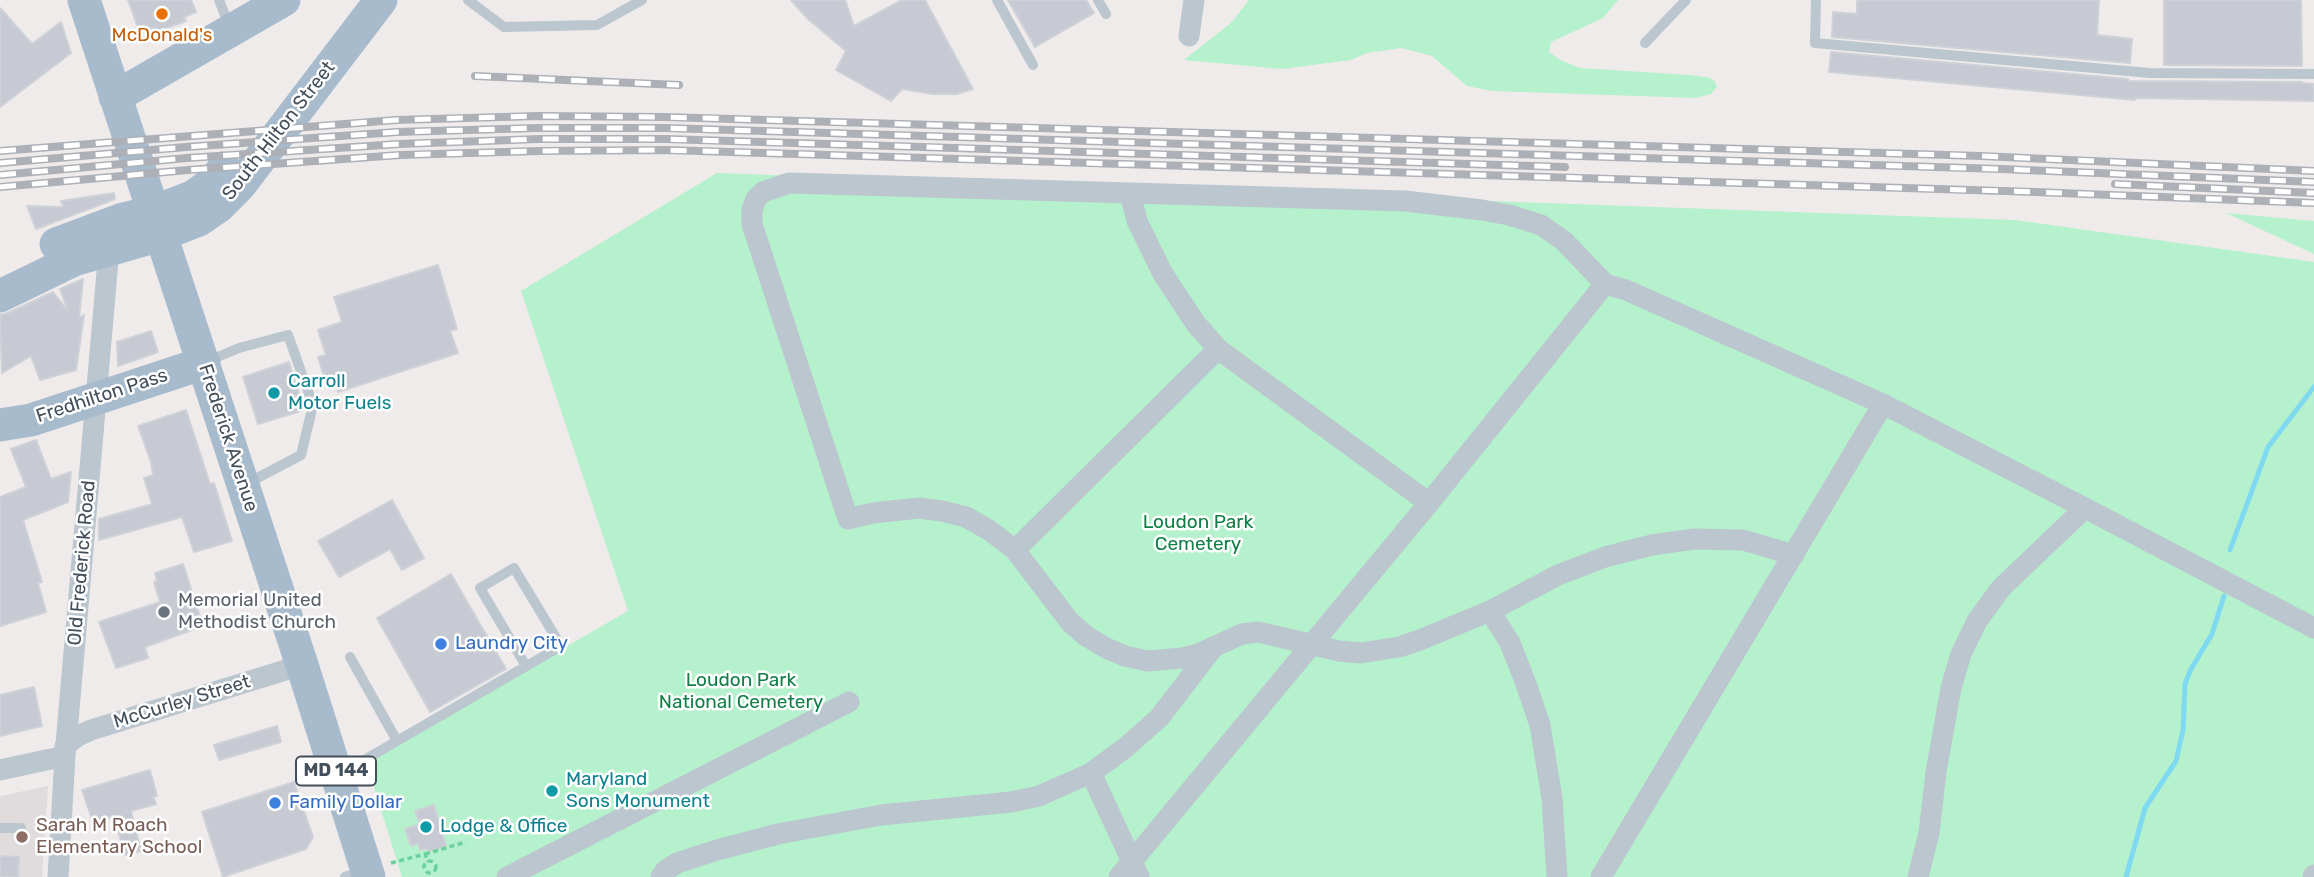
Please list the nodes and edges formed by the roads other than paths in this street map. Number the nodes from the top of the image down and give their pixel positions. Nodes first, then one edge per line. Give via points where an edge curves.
1 (84, 0) edge
2 (352, 0) edge
3 (381, 0) edge
4 (468, 0) edge
5 (642, 0) edge
6 (997, 0) edge
7 (1098, 0) edge
8 (1194, 0) edge
9 (1686, 0) edge
10 (1816, 0) edge
11 (276, 2) edge
12 (1106, 14) dead end
13 (225, 15) edge
14 (1189, 36) dead end
15 (1645, 43) dead end
16 (1033, 65) dead end
17 (2314, 74) edge
18 (306, 81) junction
19 (118, 106) junction
20 (1130, 193) junction
21 (157, 224) junction
22 (109, 249) junction
23 (0, 271) edge
24 (1605, 284) junction
25 (0, 296) edge
26 (1218, 349) junction
27 (204, 363) junction
28 (96, 399) junction
29 (1883, 404) junction
30 (0, 425) edge
31 (244, 486) junction
32 (1429, 503) junction
33 (2085, 508) junction
34 (1015, 550) junction
35 (1794, 555) junction
36 (1490, 611) junction
37 (2314, 628) edge
38 (1216, 645) junction
39 (1313, 645) junction
40 (350, 657) dead end
41 (302, 665) junction
42 (526, 666) junction
43 (849, 702) dead end
44 (397, 741) junction
45 (65, 751) junction
46 (0, 770) edge
47 (1091, 773) junction
48 (337, 776) junction
49 (0, 828) edge
50 (21, 828) dead end
51 (1130, 872) edge
52 (360, 874) edge
53 (58, 877) edge
54 (507, 877) edge
55 (661, 877) edge
56 (1557, 877) edge
57 (1601, 877) edge
58 (1918, 877) edge

1 - 19 main road, Frederick Avenue / MD 144
2 - 18 main road, South Hilton Street
3 - 18 main road, South Hilton Street
4 - 5 lane via 504,27 597,25
6 - 16 lane
7 - 12 lane
8 - 14 street
9 - 15 lane
10 - 17 lane via 1815,43 2150,73
11 - 13 main road
13 - 19 main road
18 - 21 main road, South Hilton Street via 227,183 194,196
19 - 21 main road, Frederick Avenue / MD 144
20 - 24 street via 1405,201 1509,215 1541,225 1564,241
20 - 26 street via 1137,222 1163,274
20 - 34 street via 789,183 763,192 752,210 752,224 848,519 898,509 942,510 966,517
21 - 22 main road, South Hilton Street
21 - 23 main road, South Hilton Street via 123,219
21 - 27 main road, Frederick Avenue / MD 144
22 - 25 main road, South Hilton Street via 74,260
22 - 28 street, Old Frederick Road
24 - 29 street
24 - 32 street
26 - 32 street
26 - 34 street
27 - 28 main road, Fredhilton Pass
27 - 31 main road, Frederick Avenue / MD 144
27 - 31 lane via 288,335 313,405 301,455
28 - 30 main road, Fredhilton Pass
28 - 45 street, Old Frederick Road
29 - 33 street
29 - 35 street
31 - 41 main road, Frederick Avenue / MD 144
32 - 39 street
33 - 37 street
33 - 58 street via 2001,588 1961,654
34 - 38 street via 1070,622 1106,649 1166,660
35 - 36 street via 1743,540 1694,538 1652,545 1558,575
35 - 57 street
36 - 39 street via 1399,647 1361,653
36 - 56 street via 1510,643 1540,724 1552,798
38 - 39 street via 1258,632
38 - 47 street via 1159,718
39 - 51 street
40 - 44 lane
41 - 45 street, McCurley Street via 91,730 78,736
41 - 48 main road, Frederick Avenue / MD 144
42 - 42 lane via 561,646 514,568 480,589
42 - 44 lane
43 - 54 street
44 - 48 lane
45 - 46 street, McCurley Street
45 - 53 street, Old Frederick Road
47 - 51 street
47 - 55 street via 1039,796 1011,802 881,815 778,834 677,863
48 - 52 main road, Frederick Avenue / MD 144
49 - 50 lane

